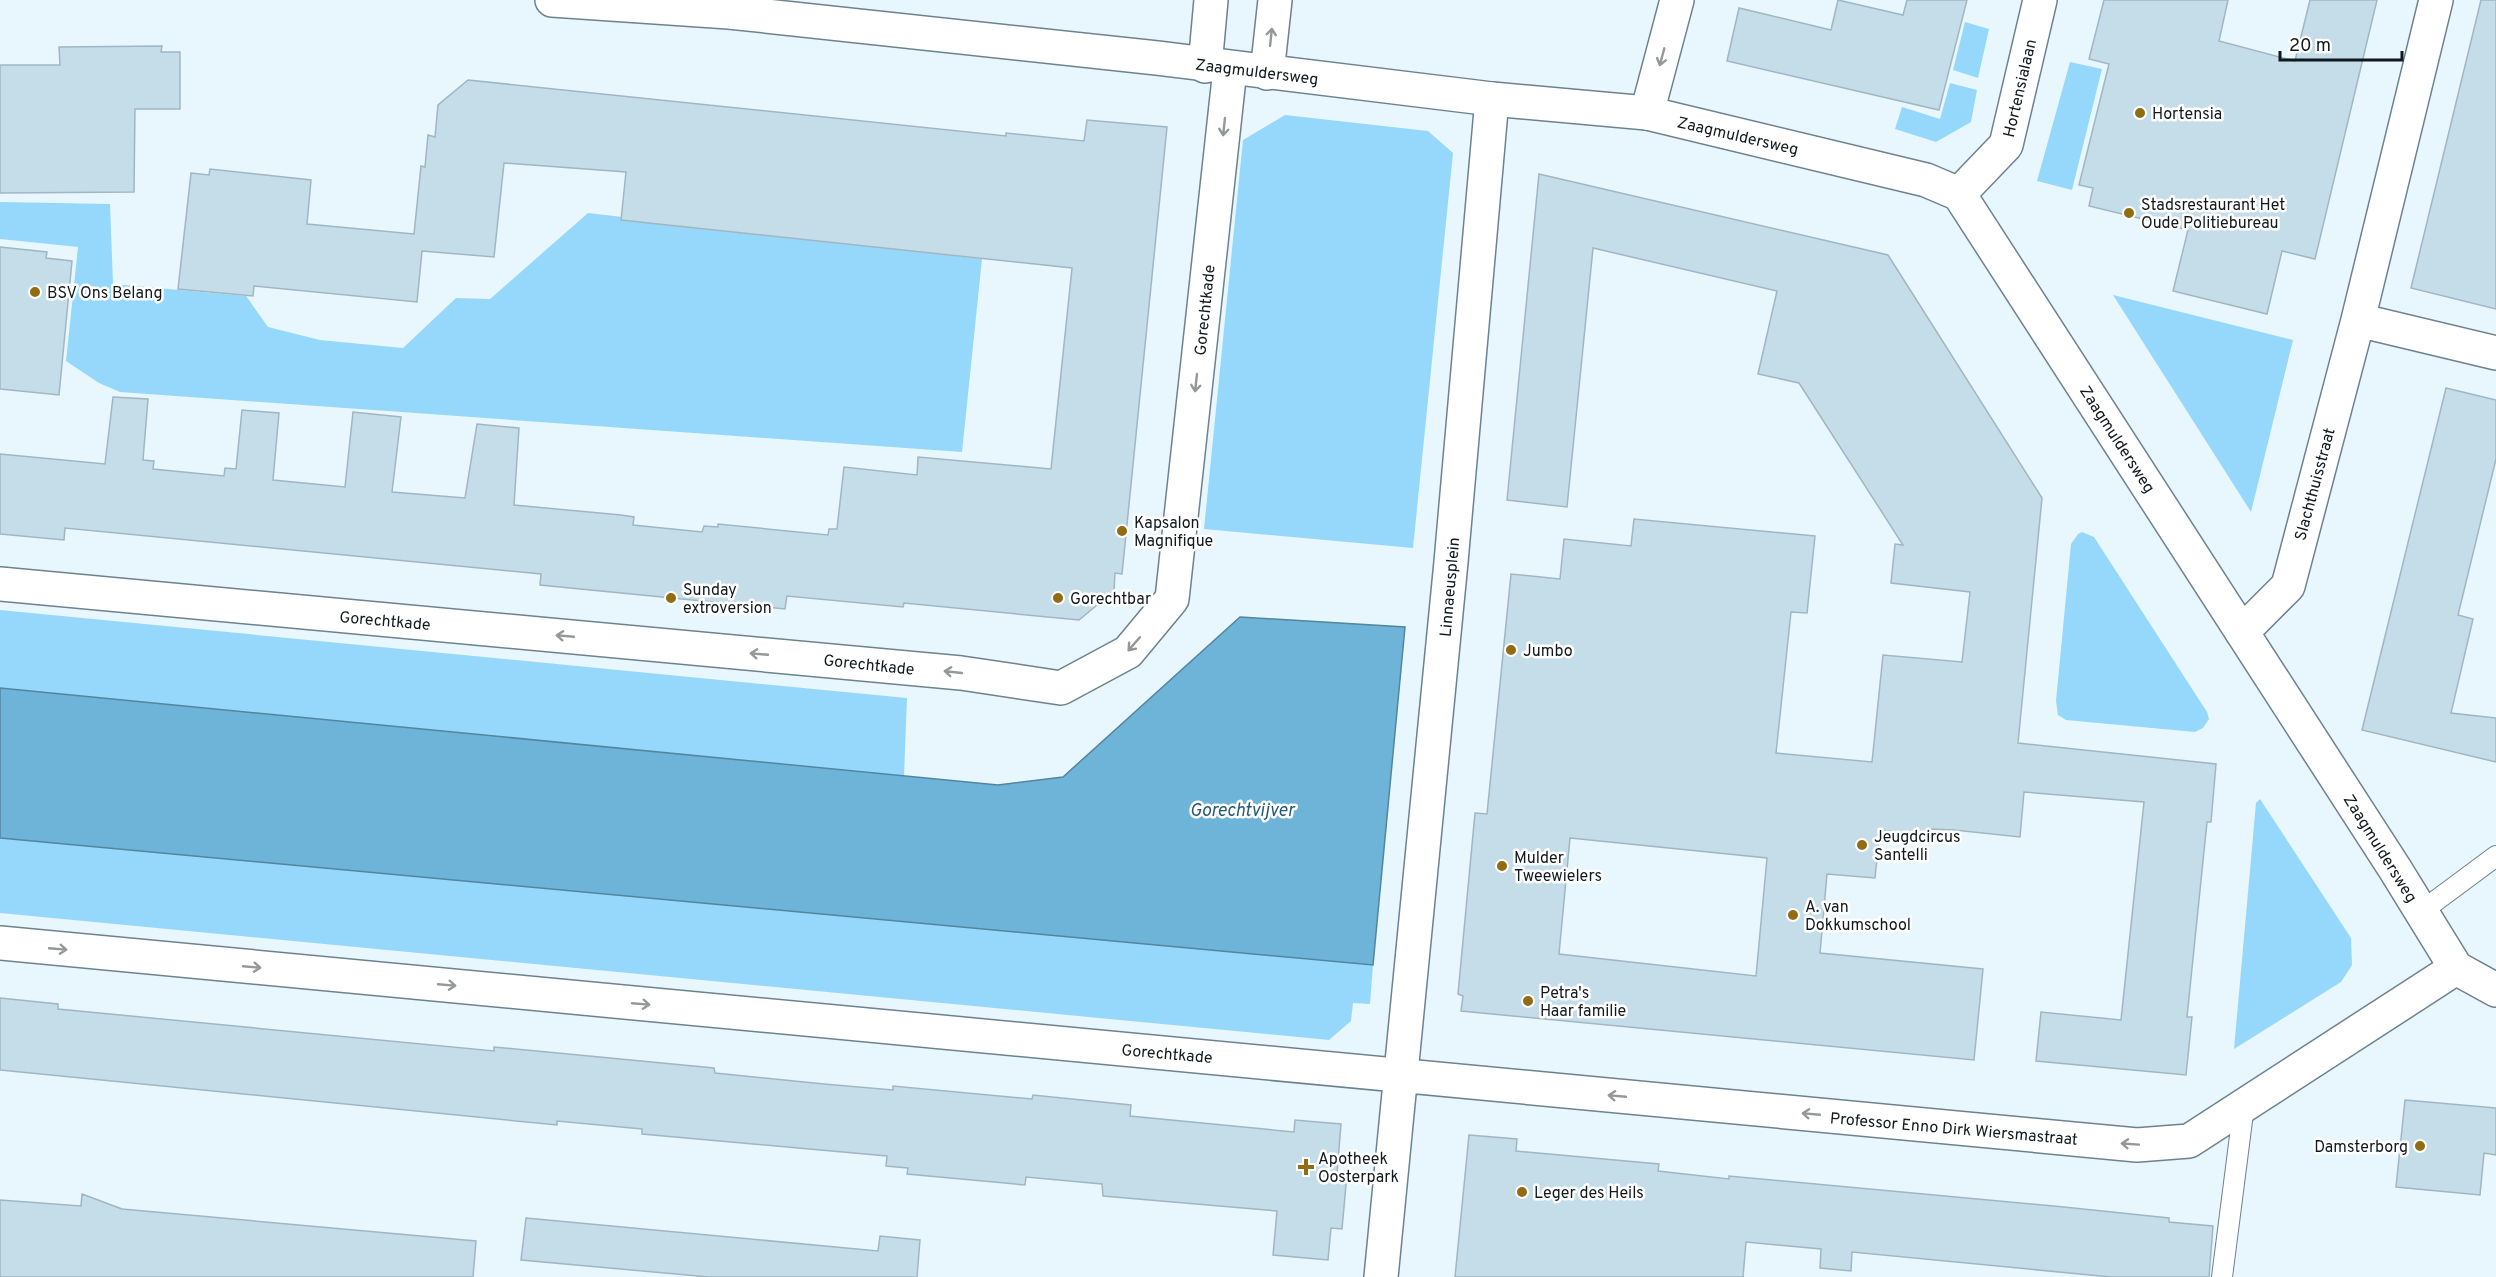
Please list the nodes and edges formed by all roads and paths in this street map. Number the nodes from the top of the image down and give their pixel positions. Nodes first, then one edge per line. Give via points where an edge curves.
1 (552, 0) edge
2 (1211, 0) edge
3 (1275, 0) edge
4 (1677, 0) edge
5 (2040, 0) edge
6 (2436, 0) edge
7 (1217, 67) junction
8 (1267, 73) junction
9 (1492, 99) junction
10 (1647, 113) junction
11 (1959, 194) junction
12 (2358, 320) junction
13 (2496, 354) edge
14 (0, 584) edge
15 (2242, 632) junction
16 (2496, 856) edge
17 (2421, 911) junction
18 (0, 943) edge
19 (2456, 968) junction
20 (2496, 990) edge
21 (1402, 1076) junction
22 (2244, 1105) junction
23 (1381, 1277) edge
24 (2222, 1277) edge

1 - 7 street, Zaagmuldersweg via 729,12
2 - 7 street, Gorechtkade
8 -> 3 street
4 -> 10 street
5 - 11 street, Hortensialaan via 2006,145
6 - 12 street, Slachthuisstraat
7 - 8 street, Zaagmuldersweg
7 -> 14 street, Gorechtkade via 1172,599 1128,652 1061,688 949,672
8 - 9 street, Zaagmuldersweg
9 - 10 street, Zaagmuldersweg
9 - 21 street, Linnaeusplein
10 - 11 street, Zaagmuldersweg via 1926,180
11 - 15 street, Zaagmuldersweg
12 - 13 street
12 - 15 street, Slachthuisstraat via 2288,586
15 - 17 street, Zaagmuldersweg
16 - 17 lane
17 - 19 street, Zaagmuldersweg
18 -> 21 street, Gorechtkade
19 - 20 street, Zaagmuldersweg
19 - 22 street, Professor Enno Dirk Wiersmastraat
22 -> 21 street, Professor Enno Dirk Wiersmastraat via 2189,1141 2137,1145
21 - 23 street, Linnaeusplein
22 - 24 lane

